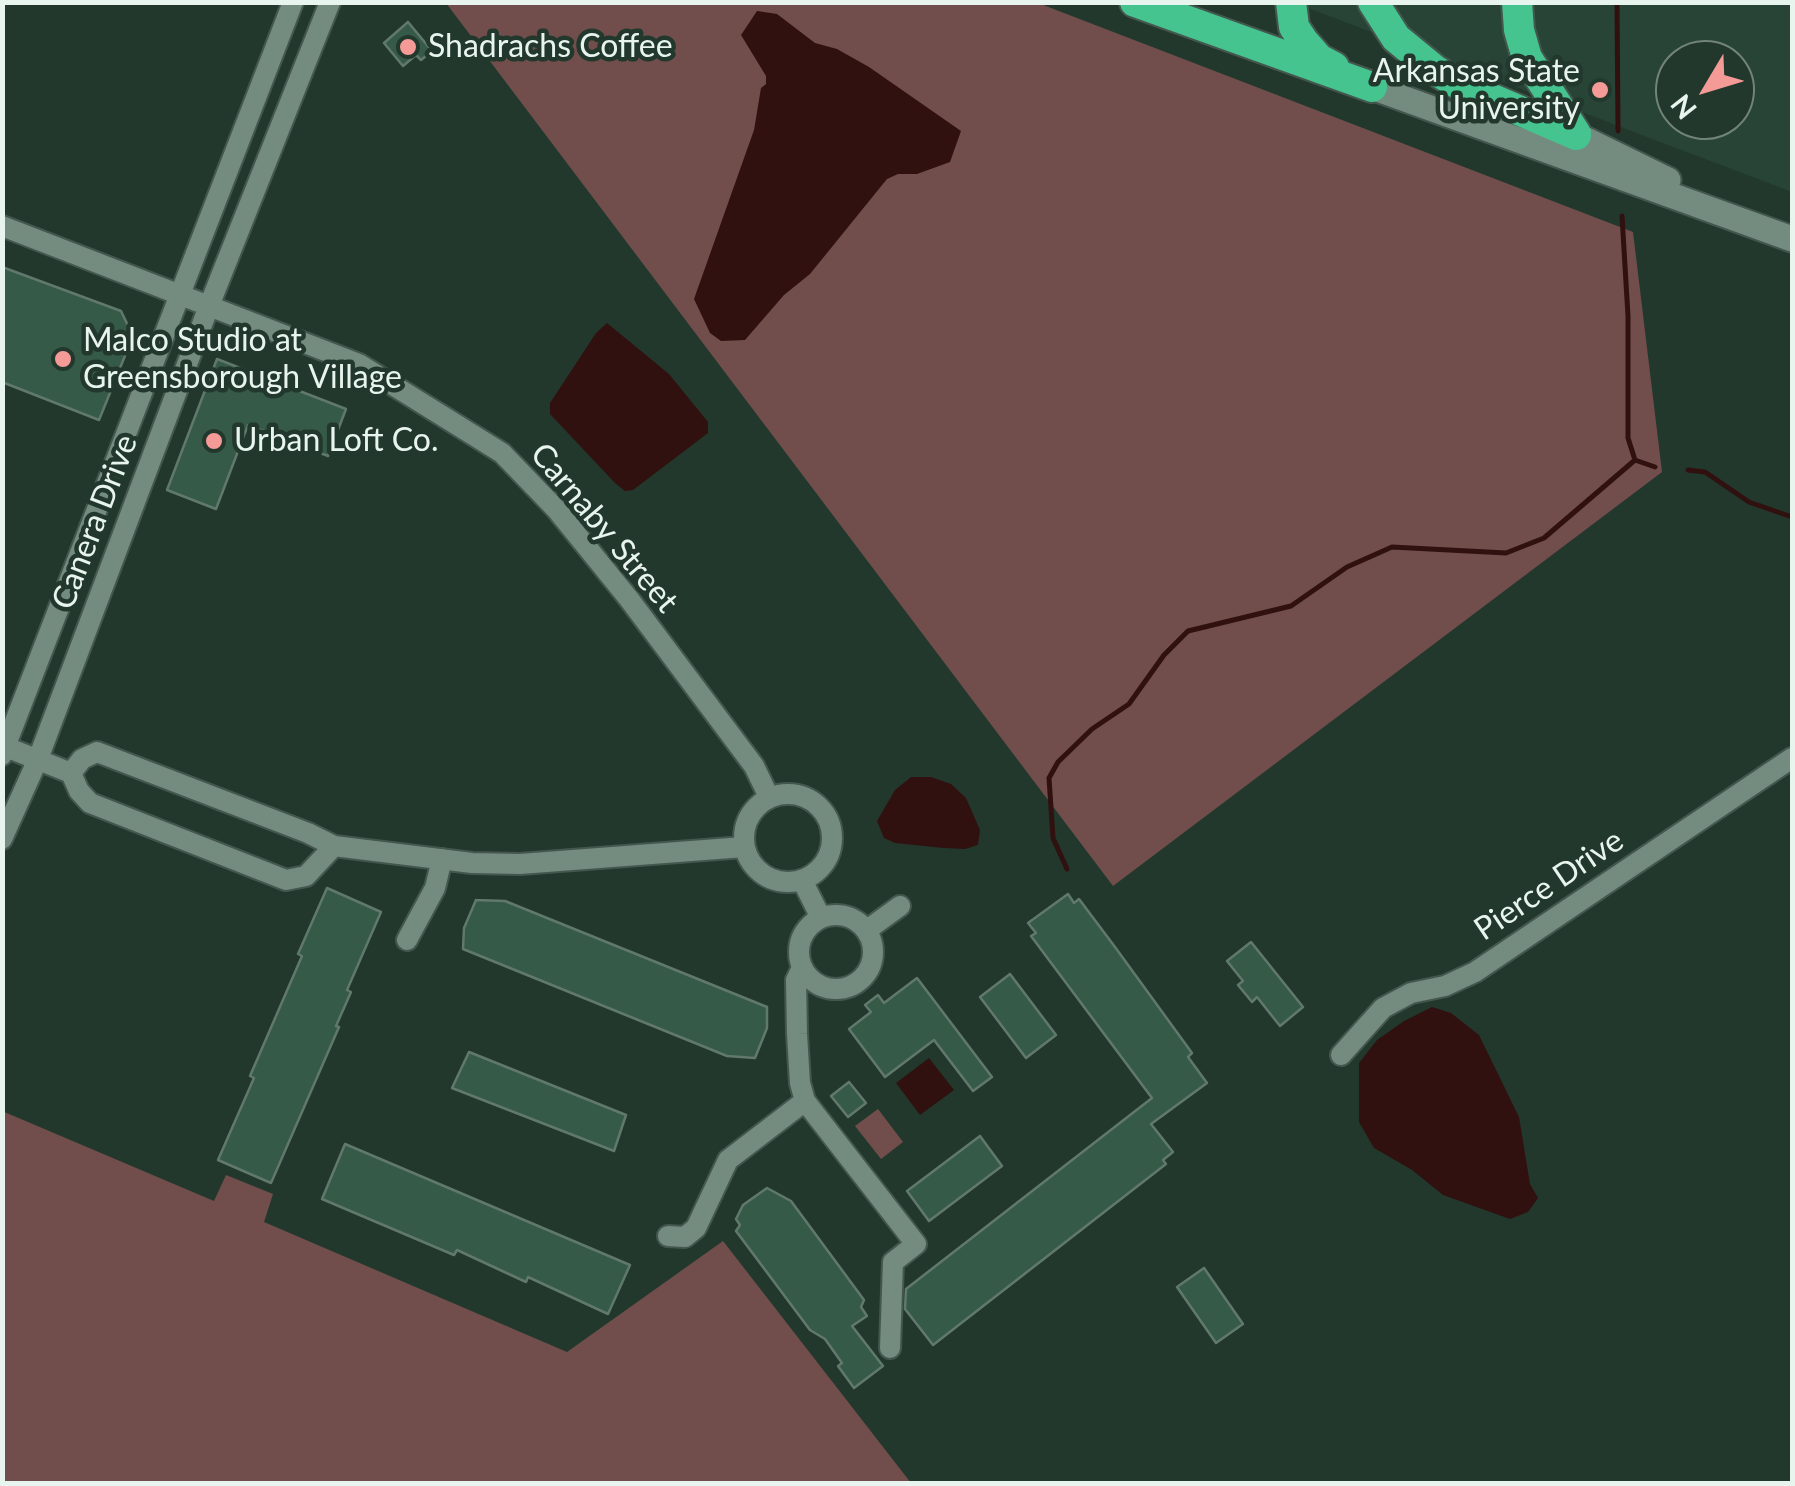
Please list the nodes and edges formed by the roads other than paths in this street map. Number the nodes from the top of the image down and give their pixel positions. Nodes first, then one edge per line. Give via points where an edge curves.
1 (292, 2) edge
2 (330, 2) edge
3 (1135, 2) edge
4 (1290, 2) edge
5 (1372, 2) edge
6 (1517, 2) edge
7 (1372, 87) junction
8 (1576, 135) junction
9 (2, 226) edge
10 (1766, 229) junction
11 (1792, 239) edge
12 (178, 294) junction
13 (209, 306) junction
14 (3, 748) edge
15 (1792, 758) edge
16 (38, 760) junction
17 (71, 773) junction
18 (769, 797) junction
19 (2, 839) edge
20 (334, 846) junction
21 (744, 846) junction
22 (442, 859) junction
23 (802, 880) junction
24 (900, 906) dead end
25 (821, 918) junction
26 (866, 930) junction
27 (407, 940) dead end
28 (802, 968) junction
29 (827, 989) junction
30 (796, 1011) junction
31 (1341, 1056) dead end
32 (804, 1101) junction
33 (668, 1236) dead end
34 (890, 1348) dead end

1 - 12 street, Canera Drive
2 - 13 street, Canera Drive
3 - 7 highway
4 - 7 highway via 1294,26 1320,59
5 - 8 highway via 1396,38 1435,70
6 - 8 highway via 1527,58
7 - 10 main road
8 - 10 main road
9 - 12 street, Carnaby Street
10 - 11 main road
12 - 13 street, Carnaby Street
12 - 14 street, Canera Drive
13 - 16 street, Canera Drive
13 - 18 street, Carnaby Street via 360,364 502,454 629,600 754,766
14 - 16 street
15 - 31 street, Pierce Drive via 1475,972 1383,1008
16 - 17 street
16 - 19 street, Canera Drive
17 - 20 street via 96,752 112,756
17 - 20 street via 90,803 286,880 306,876
18 - 21 street via 748,817
18 - 23 street via 797,794 829,821 831,850
20 - 22 street
21 - 22 street via 520,864
21 - 23 street via 765,875
22 - 27 street via 435,888
23 - 25 street
24 - 26 street
25 - 26 street via 846,916
25 - 28 street via 800,945
26 - 29 street via 874,952 868,974 850,988
28 - 29 street
28 - 30 street
29 - 30 street
30 - 32 street
32 - 33 street via 728,1160 696,1228 685,1237
32 - 34 street via 916,1244 893,1262

